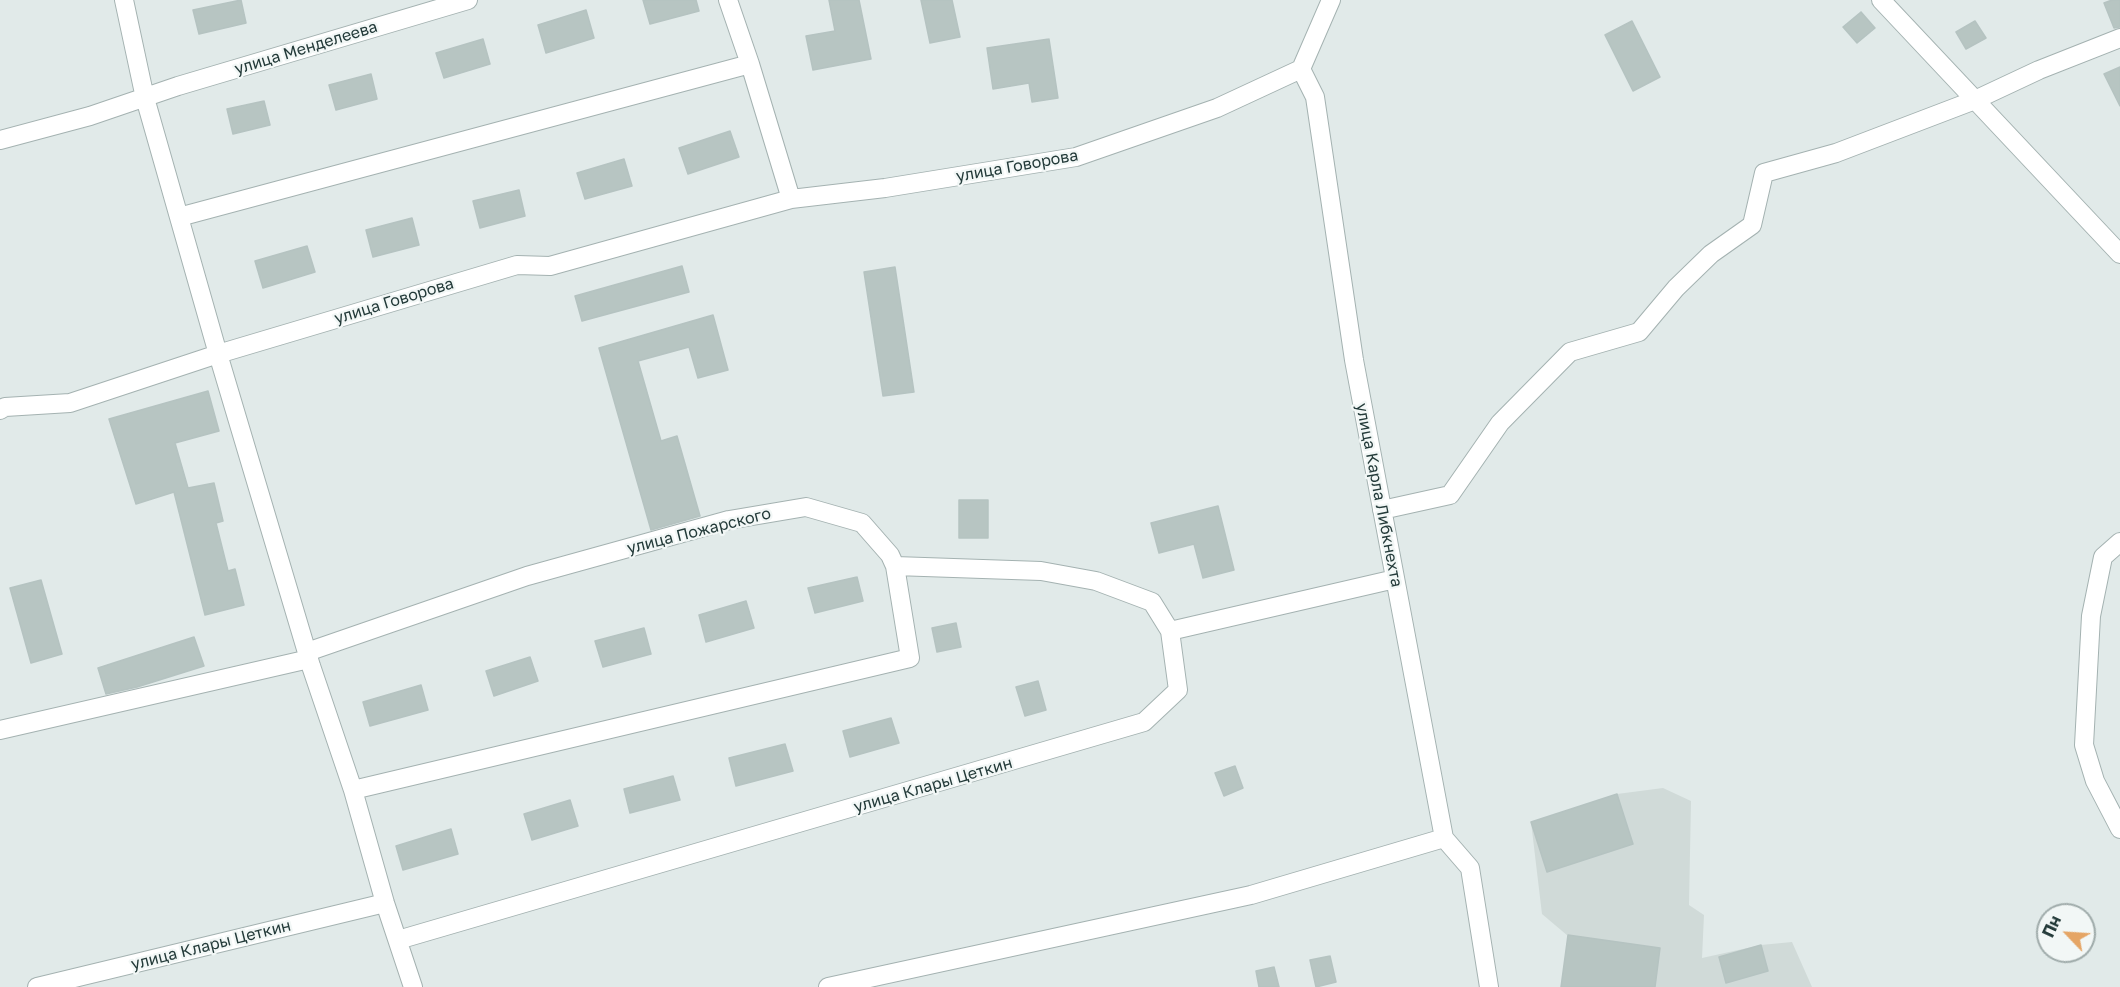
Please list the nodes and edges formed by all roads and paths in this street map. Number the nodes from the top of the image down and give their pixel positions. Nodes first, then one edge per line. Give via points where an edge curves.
1 (124, 0) edge
2 (468, 0) edge
3 (728, 0) edge
4 (1331, 0) edge
5 (1881, 0) edge
6 (2120, 38) edge
7 (750, 63) junction
8 (1301, 69) junction
9 (145, 98) junction
10 (1975, 100) junction
11 (0, 140) edge
12 (791, 199) junction
13 (179, 217) junction
14 (2120, 254) edge
15 (218, 354) junction
16 (2, 410) edge
17 (1382, 510) junction
18 (2120, 542) edge
19 (895, 566) junction
20 (1395, 579) junction
21 (1170, 631) junction
22 (308, 656) junction
23 (0, 730) edge
24 (352, 790) junction
25 (2120, 829) edge
26 (1444, 838) junction
27 (385, 903) junction
28 (398, 940) junction
29 (37, 987) edge
30 (413, 987) edge
31 (828, 987) edge
32 (1489, 987) edge

1 - 9 street
2 - 9 street, улица Менделеева
3 - 7 street
4 - 8 street
5 - 10 street
6 - 10 street
7 - 12 street
7 - 13 street
8 - 12 street, улица Говорова via 1217,108 1076,157
8 - 17 street, улица Карла Либкнехта via 1315,97 1354,360
9 - 11 street, улица Менделеева
9 - 13 street
10 - 14 street
10 - 17 street via 1836,153 1764,173 1752,225 1711,254 1639,332 1570,352 1500,423 1450,495
12 - 15 street, улица Говорова via 550,266 517,265
13 - 15 street
15 - 16 street, улица Говорова via 70,403
15 - 22 street
17 - 20 street, улица Карла Либкнехта
18 - 25 street via 2103,557 2091,616 2084,745 2095,781
19 - 21 street via 1041,571 1096,580 1152,602
19 - 22 street, улица Пожарского via 891,555 862,524 806,507 729,520 526,576
19 - 24 street via 910,658
20 - 21 street
20 - 26 street, улица Карла Либкнехта
21 - 28 street, улица Клары Цеткин via 1178,690 1144,722
22 - 23 street, улица Пожарского
22 - 24 street
24 - 27 street
26 - 31 street via 1251,895
26 - 32 street via 1470,868
27 - 28 street
27 - 29 street, улица Клары Цеткин
28 - 30 street

